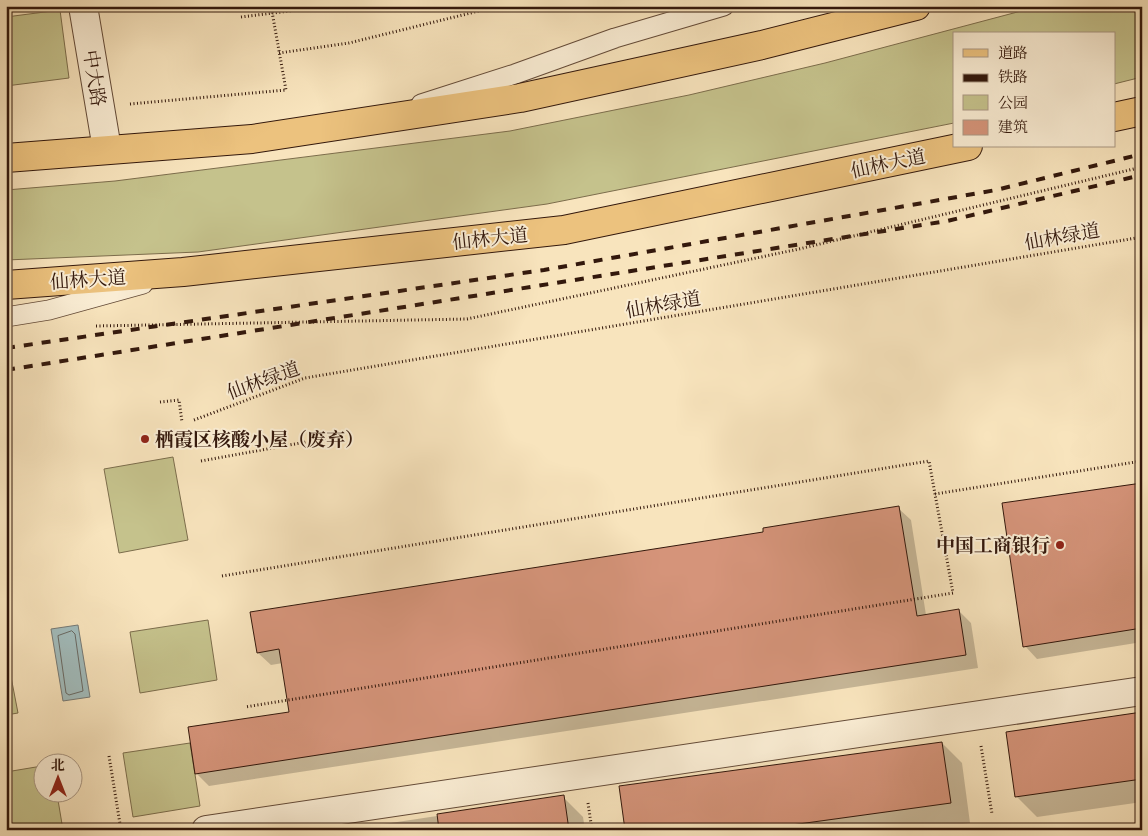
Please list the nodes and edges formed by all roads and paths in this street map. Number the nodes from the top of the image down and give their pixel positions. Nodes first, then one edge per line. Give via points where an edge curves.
1 (84, 6) edge
2 (271, 6) edge
3 (330, 6) edge
4 (500, 6) edge
5 (724, 6) edge
6 (916, 6) edge
7 (272, 13) junction
8 (241, 17) dead end
9 (279, 52) junction
10 (100, 107) junction
11 (1142, 111) edge
12 (1116, 117) edge
13 (377, 120) junction
14 (958, 148) edge
15 (107, 149) junction
16 (6, 158) edge
17 (1142, 167) edge
18 (1142, 237) edge
19 (184, 272) junction
20 (6, 286) edge
21 (6, 317) edge
22 (89, 327) dead end
23 (160, 402) dead end
24 (194, 420) dead end
25 (182, 422) dead end
26 (339, 436) dead end
27 (201, 460) dead end
28 (1142, 461) edge
29 (935, 494) junction
30 (222, 576) dead end
31 (1142, 692) edge
32 (245, 707) dead end
33 (976, 716) junction
34 (109, 756) dead end
35 (992, 814) dead end
36 (210, 829) edge
37 (121, 830) edge
38 (206, 830) edge

1 - 10 street, 中大路
2 - 7 path
3 - 7 path
4 - 9 path via 349,43
5 - 13 lane via 615,38
6 - 13 main road via 762,46 520,98
7 - 8 path
7 - 9 path
9 - 10 path via 286,90
10 - 15 street, 中大路
11 - 12 main road
13 - 15 main road via 252,139
14 - 19 main road, 仙林大道 via 564,230
15 - 16 main road
17 - 22 path via 799,249 467,319
18 - 24 path, 仙林绿道 via 305,378
19 - 20 main road, 仙林大道
19 - 21 lane via 49,310
23 - 25 path via 179,400
26 - 27 path
28 - 29 path
29 - 30 path via 928,461
29 - 32 path via 953,593
31 - 33 street
33 - 35 path
33 - 36 street
34 - 37 path
36 - 38 street

